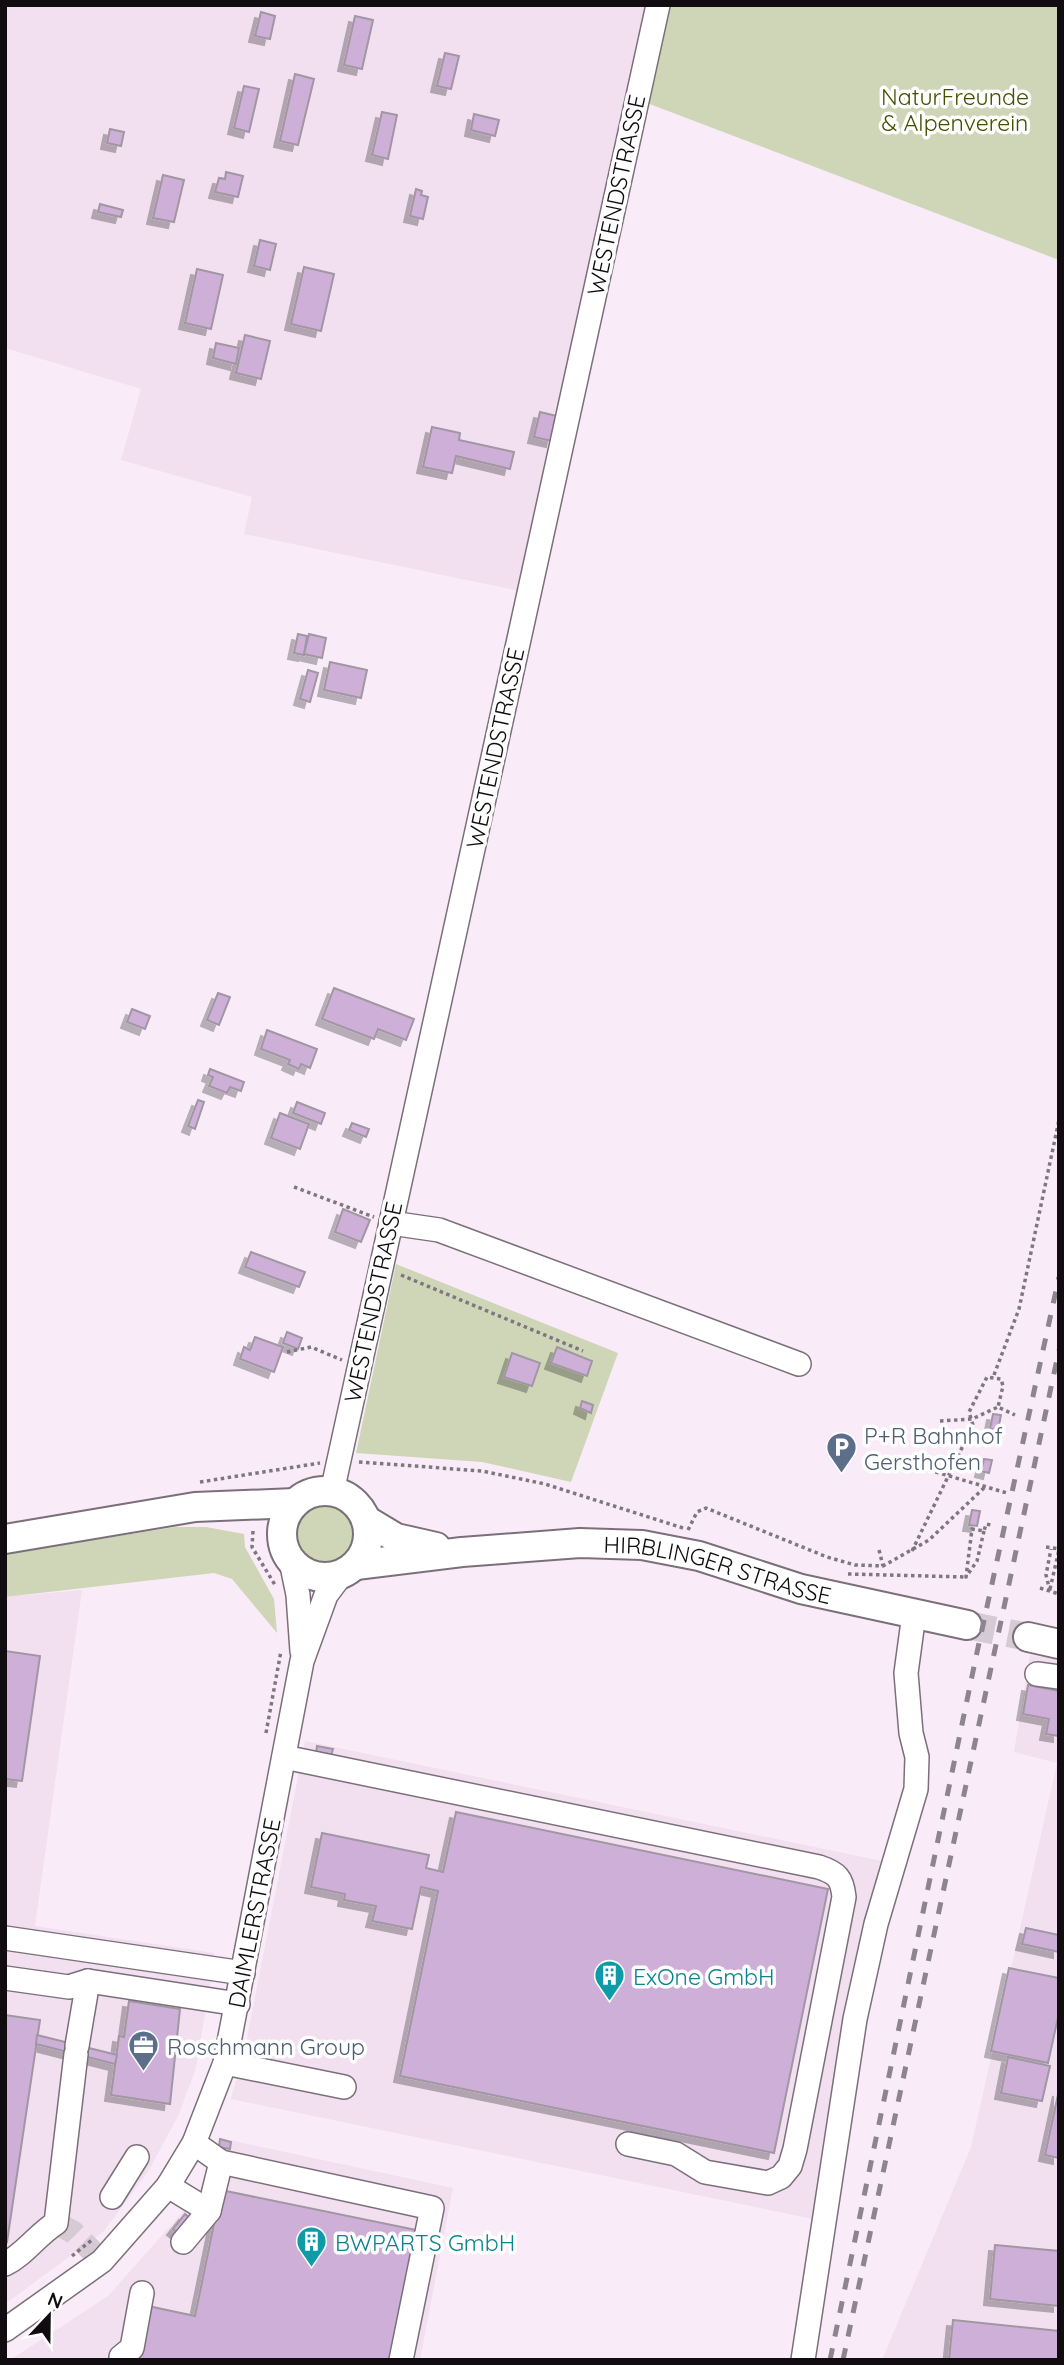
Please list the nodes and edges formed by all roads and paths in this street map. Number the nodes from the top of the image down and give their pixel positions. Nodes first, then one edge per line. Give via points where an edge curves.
1 (657, 5) edge
2 (1059, 1120) edge
3 (294, 1187) dead end
4 (391, 1223) junction
5 (382, 1268) junction
6 (583, 1351) dead end
7 (287, 1352) dead end
8 (799, 1364) dead end
9 (359, 1367) junction
10 (994, 1376) junction
11 (998, 1407) junction
12 (1015, 1415) dead end
13 (972, 1419) junction
14 (940, 1421) dead end
15 (338, 1461) junction
16 (922, 1468) dead end
17 (946, 1477) junction
18 (197, 1483) dead end
19 (986, 1486) junction
20 (332, 1492) junction
21 (1007, 1493) dead end
22 (295, 1503) junction
23 (143, 1515) junction
24 (366, 1520) junction
25 (991, 1525) dead end
26 (688, 1530) junction
27 (253, 1531) dead end
28 (984, 1531) junction
29 (700, 1534) dead end
30 (5, 1539) edge
31 (1059, 1549) edge
32 (879, 1550) dead end
33 (286, 1552) junction
34 (463, 1552) junction
35 (911, 1553) junction
36 (883, 1566) junction
37 (348, 1570) junction
38 (844, 1574) dead end
39 (966, 1577) junction
40 (1040, 1588) dead end
41 (278, 1591) dead end
42 (1049, 1591) junction
43 (1059, 1594) edge
44 (914, 1614) junction
45 (967, 1625) tunnel mouth
46 (1028, 1637) tunnel mouth
47 (1059, 1644) edge
48 (282, 1646) dead end
49 (302, 1661) junction
50 (264, 1740) dead end
51 (284, 1757) junction
52 (7, 1933) edge
53 (243, 1973) junction
54 (88, 1981) junction
55 (14, 1984) edge
56 (238, 2004) junction
57 (225, 2063) junction
58 (338, 2078) dead end
59 (194, 2143) junction
60 (628, 2144) dead end
61 (137, 2157) dead end
62 (220, 2162) junction
63 (168, 2186) junction
64 (112, 2197) dead end
65 (209, 2211) junction
66 (94, 2238) dead end
67 (183, 2242) dead end
68 (66, 2260) dead end
69 (5, 2264) edge
70 (142, 2293) dead end
71 (5, 2330) edge
72 (121, 2357) dead end
73 (401, 2360) edge
74 (803, 2360) edge

1 - 4 street, WESTENDSTRASSE
2 - 10 path via 1019,1309
3 - 4 path
4 - 5 street, WESTENDSTRASSE
4 - 8 street via 439,1230
5 - 6 path
5 - 9 street, WESTENDSTRASSE
7 - 9 path via 312,1347
9 - 15 street, WESTENDSTRASSE
10 - 11 path via 1003,1382
10 - 13 path via 985,1379 969,1412
11 - 12 path
11 - 13 path
13 - 14 path
13 - 17 path
15 - 18 path
15 - 20 street, WESTENDSTRASSE
15 - 26 path via 482,1471 545,1485
16 - 17 path
17 - 19 path
17 - 35 path
19 - 21 path
19 - 35 path
20 - 22 main road, HIRBLINGER STRASSE via 311,1493
20 - 24 main road, HIRBLINGER STRASSE via 353,1501
22 - 23 main road, HIRBLINGER STRASSE via 195,1507
22 - 33 main road via 284,1518
23 - 30 main road, HIRBLINGER STRASSE
23 - 33 main road, HIRBLINGER STRASSE via 196,1516 255,1526
24 - 34 main road, HIRBLINGER STRASSE via 396,1538
24 - 37 main road via 368,1541
25 - 28 path via 986,1524
26 - 29 path
26 - 36 path via 697,1511 706,1508 827,1557
27 - 41 path via 252,1547
28 - 39 path via 978,1561
28 - 39 path via 972,1529
31 - 42 path
31 - 42 path via 1049,1548
32 - 36 path
33 - 37 main road, HIRBLINGER STRASSE via 314,1576
33 - 49 street, DAIMLERSTRASSE via 298,1595
34 - 37 main road, HIRBLINGER STRASSE
34 - 44 main road, HIRBLINGER STRASSE via 580,1543 642,1545 699,1556 801,1589
35 - 36 path
37 - 49 street, DAIMLERSTRASSE via 326,1595
38 - 39 path
40 - 42 path
42 - 43 path
44 - 45 main road, HIRBLINGER STRASSE
44 - 74 street via 906,1673 917,1757 916,1789 876,1924 855,2019
46 - 47 main road
48 - 50 path
49 - 51 street, DAIMLERSTRASSE
51 - 53 street, DAIMLERSTRASSE
51 - 60 street via 834,1872 842,1881 844,1897 790,2166 768,2183 705,2172 676,2154
52 - 53 street
53 - 56 street, DAIMLERSTRASSE
54 - 55 street via 69,1987
54 - 56 street
54 - 69 street via 56,2223
56 - 57 street, DAIMLERSTRASSE
57 - 58 street
57 - 59 street, DAIMLERSTRASSE
59 - 62 street
59 - 63 street, DAIMLERSTRASSE
61 - 64 street
62 - 65 street
62 - 73 street via 432,2208
63 - 65 street
63 - 71 street, DAIMLERSTRASSE via 102,2262
65 - 67 street
66 - 68 path
70 - 72 street via 132,2348

